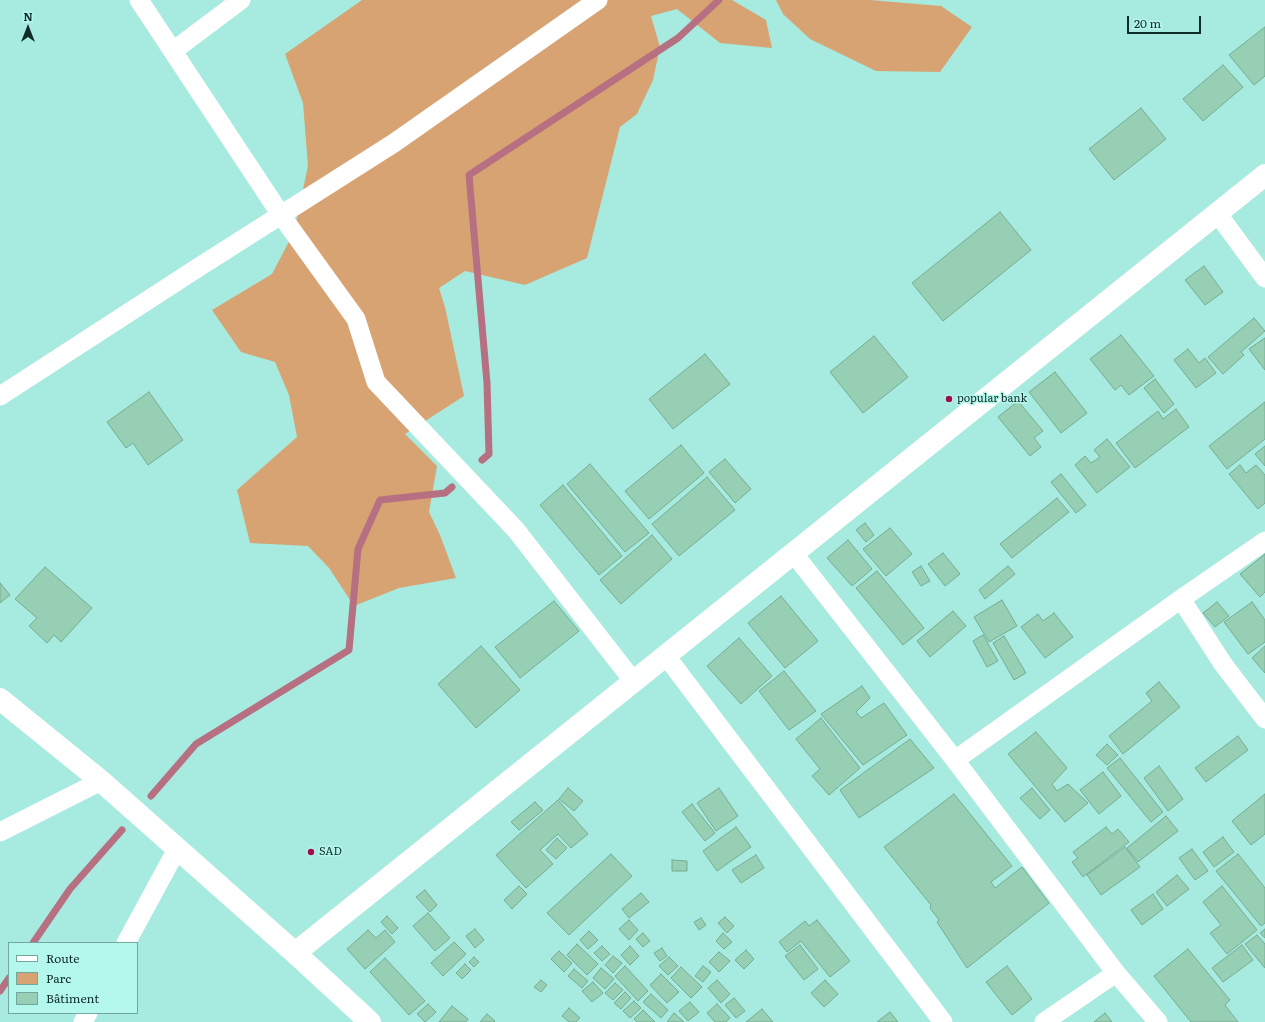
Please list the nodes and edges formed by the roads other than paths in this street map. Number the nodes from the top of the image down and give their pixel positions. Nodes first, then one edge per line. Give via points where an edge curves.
1 (140, 0) edge
2 (241, 0) edge
3 (598, 0) edge
4 (173, 51) junction
5 (1265, 175) edge
6 (1217, 213) junction
7 (281, 215) junction
8 (1265, 278) edge
9 (0, 396) edge
10 (1265, 541) edge
11 (794, 554) junction
12 (1181, 599) junction
13 (666, 656) junction
14 (634, 682) junction
15 (0, 699) edge
16 (1265, 719) edge
17 (955, 760) junction
18 (101, 781) junction
19 (0, 832) edge
20 (177, 849) junction
21 (127, 942) edge
22 (295, 954) junction
23 (1116, 973) junction
24 (370, 1022) edge
25 (943, 1022) edge
26 (1044, 1022) edge
27 (1158, 1022) edge

1 - 4 street
2 - 4 street
3 - 7 street via 394,143
4 - 7 street
5 - 6 main road
6 - 8 street
6 - 11 main road
7 - 9 street
7 - 14 street via 356,319 376,382 516,530
10 - 12 street
11 - 13 main road
11 - 17 street
12 - 16 street via 1223,664
12 - 17 street
13 - 14 main road
13 - 25 street
14 - 22 main road
15 - 18 main road
17 - 23 street
18 - 19 street
18 - 20 main road
20 - 21 street
20 - 22 main road
22 - 24 main road
23 - 26 street
23 - 27 street

